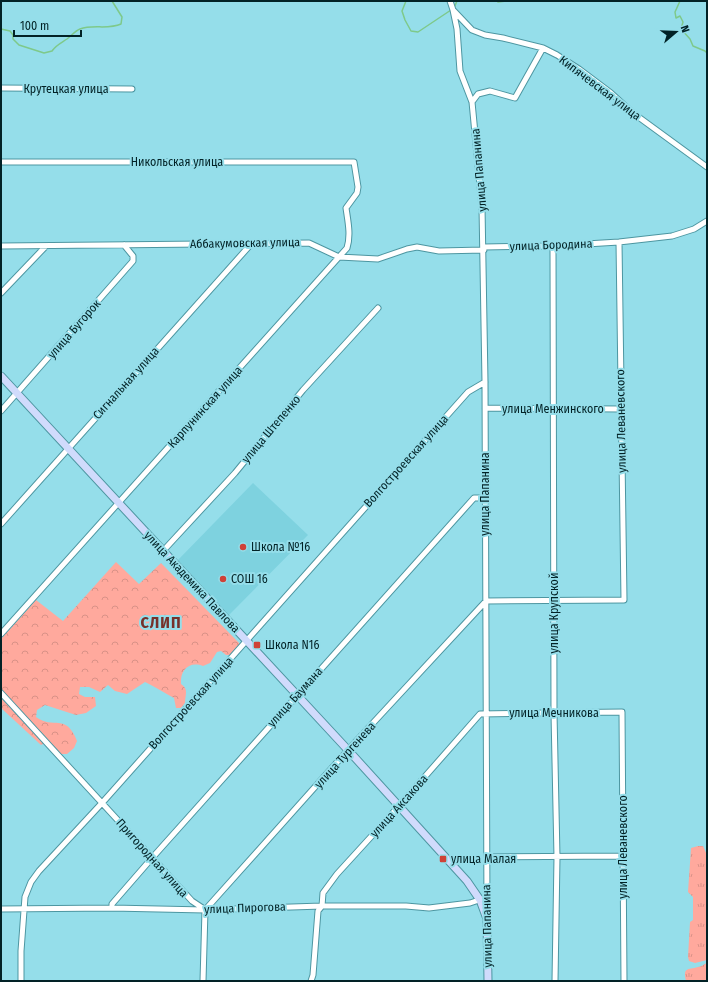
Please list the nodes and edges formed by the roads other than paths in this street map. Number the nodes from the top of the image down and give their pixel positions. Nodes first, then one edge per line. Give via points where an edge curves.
1 (450, 1) edge
2 (453, 10) junction
3 (543, 48) junction
4 (1, 88) edge
5 (132, 89) dead end
6 (472, 102) junction
7 (1, 162) edge
8 (354, 162) joint
9 (707, 167) edge
10 (707, 221) edge
11 (619, 242) junction
12 (252, 243) junction
13 (124, 245) junction
14 (1, 246) edge
15 (46, 246) junction
16 (553, 246) junction
17 (484, 249) junction
18 (339, 257) junction
19 (1, 293) edge
20 (378, 308) dead end
21 (1, 376) edge
22 (485, 382) junction
23 (17, 394) junction
24 (484, 408) junction
25 (554, 408) junction
26 (621, 409) junction
27 (1, 411) edge
28 (68, 448) junction
29 (485, 498) junction
30 (119, 503) junction
31 (1, 524) edge
32 (163, 551) junction
33 (554, 600) junction
34 (486, 601) junction
35 (1, 634) edge
36 (246, 640) junction
37 (1, 693) edge
38 (297, 695) junction
39 (622, 712) joint
40 (554, 713) junction
41 (486, 714) junction
42 (348, 750) junction
43 (102, 803) junction
44 (399, 806) junction
45 (557, 856) junction
46 (622, 856) junction
47 (487, 857) junction
48 (152, 858) junction
49 (483, 898) junction
50 (322, 906) junction
51 (24, 908) junction
52 (112, 908) junction
53 (1, 909) edge
54 (205, 910) junction
55 (487, 919) joint
56 (21, 981) edge
57 (203, 981) edge
58 (311, 981) edge
59 (488, 981) edge
60 (555, 981) edge
61 (624, 981) edge

1 - 2 street, Кипячевская улица
2 - 3 street, Кипячевская улица via 472,30
2 - 6 street, улица Папанина via 460,71
3 - 6 street via 515,98 490,91 478,94
3 - 9 street, Кипячевская улица via 579,69 633,113
4 - 5 street, Крутецкая улица
6 - 17 street, улица Папанина
7 - 8 street, Никольская улица
8 - 18 street, Карпунинская улица via 358,187 357,193 346,208 349,242
10 - 11 street, улица Бородина via 694,229 672,236
11 - 16 street, улица Бородина
11 - 26 street, улица Леваневского
12 - 13 street, Аббакумовская улица
12 - 18 street, Аббакумовская улица via 309,243
12 - 28 street, Сигнальная улица
13 - 15 street, Аббакумовская улица
13 - 23 street, улица Бугорок via 133,256 133,261
14 - 15 street, Аббакумовская улица
15 - 19 street
16 - 17 street, улица Бородина
16 - 25 street, улица Крупской
17 - 18 street, Аббакумовская улица via 439,250 417,247 378,259
17 - 22 street, улица Папанина
18 - 30 street, Карпунинская улица
20 - 32 street, улица Штепенко via 303,390 235,473
21 - 23 street, улица Академика Павлова
22 - 24 street, улица Папанина
22 - 36 street, Волгостроевская улица via 468,392
23 - 27 street, улица Бугорок
23 - 28 street, улица Академика Павлова
24 - 25 street, улица Менжинского
24 - 29 street, улица Папанина
25 - 26 street, улица Менжинского
25 - 33 street, улица Крупской
26 - 33 street, улица Леваневского via 624,600
28 - 30 street, улица Академика Павлова
28 - 31 street, Сигнальная улица
29 - 34 street, улица Папанина
29 - 38 street, улица Баумана via 474,498
30 - 32 street, улица Академика Павлова
30 - 35 street, Карпунинская улица
32 - 36 street, улица Академика Павлова
33 - 34 street
33 - 40 street, улица Крупской
34 - 41 street, улица Папанина
34 - 42 street, улица Тургенева
36 - 38 street, улица Академика Павлова
36 - 43 street, Волгостроевская улица
37 - 43 street, Пригородная улица
38 - 42 street, улица Академика Павлова
38 - 48 street, улица Баумана
39 - 40 street, улица Мечникова
39 - 46 street, улица Леваневского
40 - 41 street, улица Мечникова
40 - 45 street, улица Крупской
41 - 44 street, улица Аксакова via 480,714
41 - 47 street, улица Папанина
42 - 44 street, улица Академика Павлова
42 - 54 street, улица Тургенева
43 - 48 street, Пригородная улица
43 - 51 street, Волгостроевская улица via 30,882
44 - 49 street, улица Академика Павлова via 453,861
44 - 50 street, улица Аксакова via 323,892
45 - 46 street
45 - 47 street
45 - 60 street, улица Крупской
46 - 61 street, улица Леваневского
47 - 49 street, улица Папанина
48 - 52 street, улица Баумана via 112,904
48 - 54 street, Пригородная улица via 192,901
49 - 50 street, улица Пирогова via 470,903 429,908
49 - 55 street, улица Академика Павлова
50 - 54 street, улица Пирогова
50 - 58 street, улица Аксакова via 318,911
51 - 52 street, улица Пирогова
51 - 53 street, улица Пирогова
51 - 56 street, Волгостроевская улица
52 - 54 street, улица Пирогова
54 - 57 street
55 - 59 street, улица Папанина

